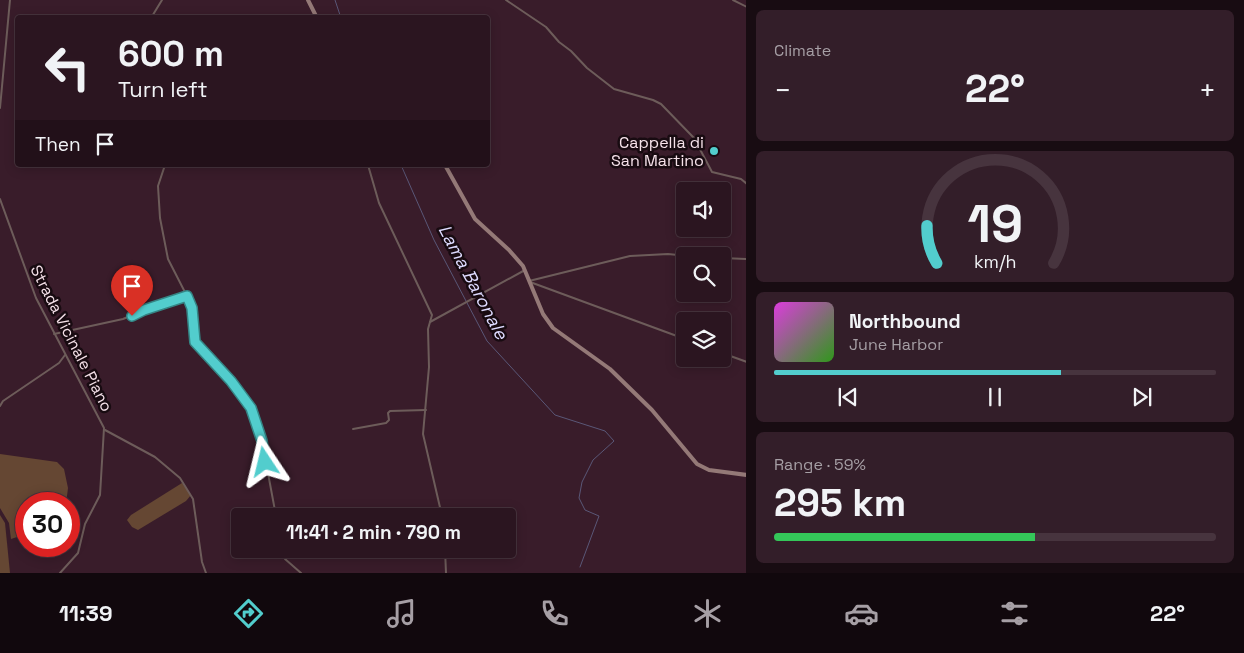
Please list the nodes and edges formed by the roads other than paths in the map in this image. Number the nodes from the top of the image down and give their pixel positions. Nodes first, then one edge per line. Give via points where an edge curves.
1 (10, 0) edge
2 (162, 0) edge
3 (308, 0) edge
4 (506, 0) edge
5 (733, 0) edge
6 (746, 7) edge
7 (153, 15) edge
8 (316, 15) edge
9 (0, 108) edge
10 (164, 167) edge
11 (369, 167) edge
12 (446, 167) edge
13 (746, 184) edge
14 (0, 199) edge
15 (676, 255) edge
16 (731, 258) edge
17 (746, 259) edge
18 (525, 270) junction
19 (530, 282) junction
20 (187, 296) junction
21 (430, 322) junction
22 (54, 334) junction
23 (676, 336) edge
24 (64, 355) junction
25 (731, 356) edge
26 (746, 362) edge
27 (0, 406) edge
28 (426, 410) junction
29 (353, 429) dead end
30 (105, 430) junction
31 (746, 475) edge
32 (275, 508) edge
33 (440, 508) edge
34 (285, 558) edge
35 (445, 558) edge
36 (60, 573) edge
37 (206, 573) edge
38 (301, 573) edge
39 (446, 573) edge

1 - 9 street
2 - 7 street
3 - 8 main road
4 - 13 street via 546,27 587,68 615,90 661,104 694,138 712,172 740,179
5 - 6 street
10 - 20 street via 158,186 163,239 169,263
11 - 21 street via 379,203 431,313
12 - 18 main road via 475,219 516,257
14 - 22 street, Strada Vicinale Piano via 32,289
15 - 19 street via 630,256
16 - 17 street
18 - 19 main road
18 - 21 street
19 - 23 street
19 - 31 main road via 543,314 553,328 610,368 652,410 696,463 708,470
20 - 22 street via 123,320
20 - 32 street via 197,345 231,381 254,414
21 - 28 street
22 - 24 street, Strada Vicinale Piano
24 - 27 street via 58,363
24 - 30 street, Strada Vicinale Piano
25 - 26 street
28 - 29 street via 390,411 386,423
28 - 33 street via 424,438
30 - 36 street via 100,496 85,524 79,551
30 - 37 street via 152,454 180,478 193,499
34 - 38 street
35 - 39 street

